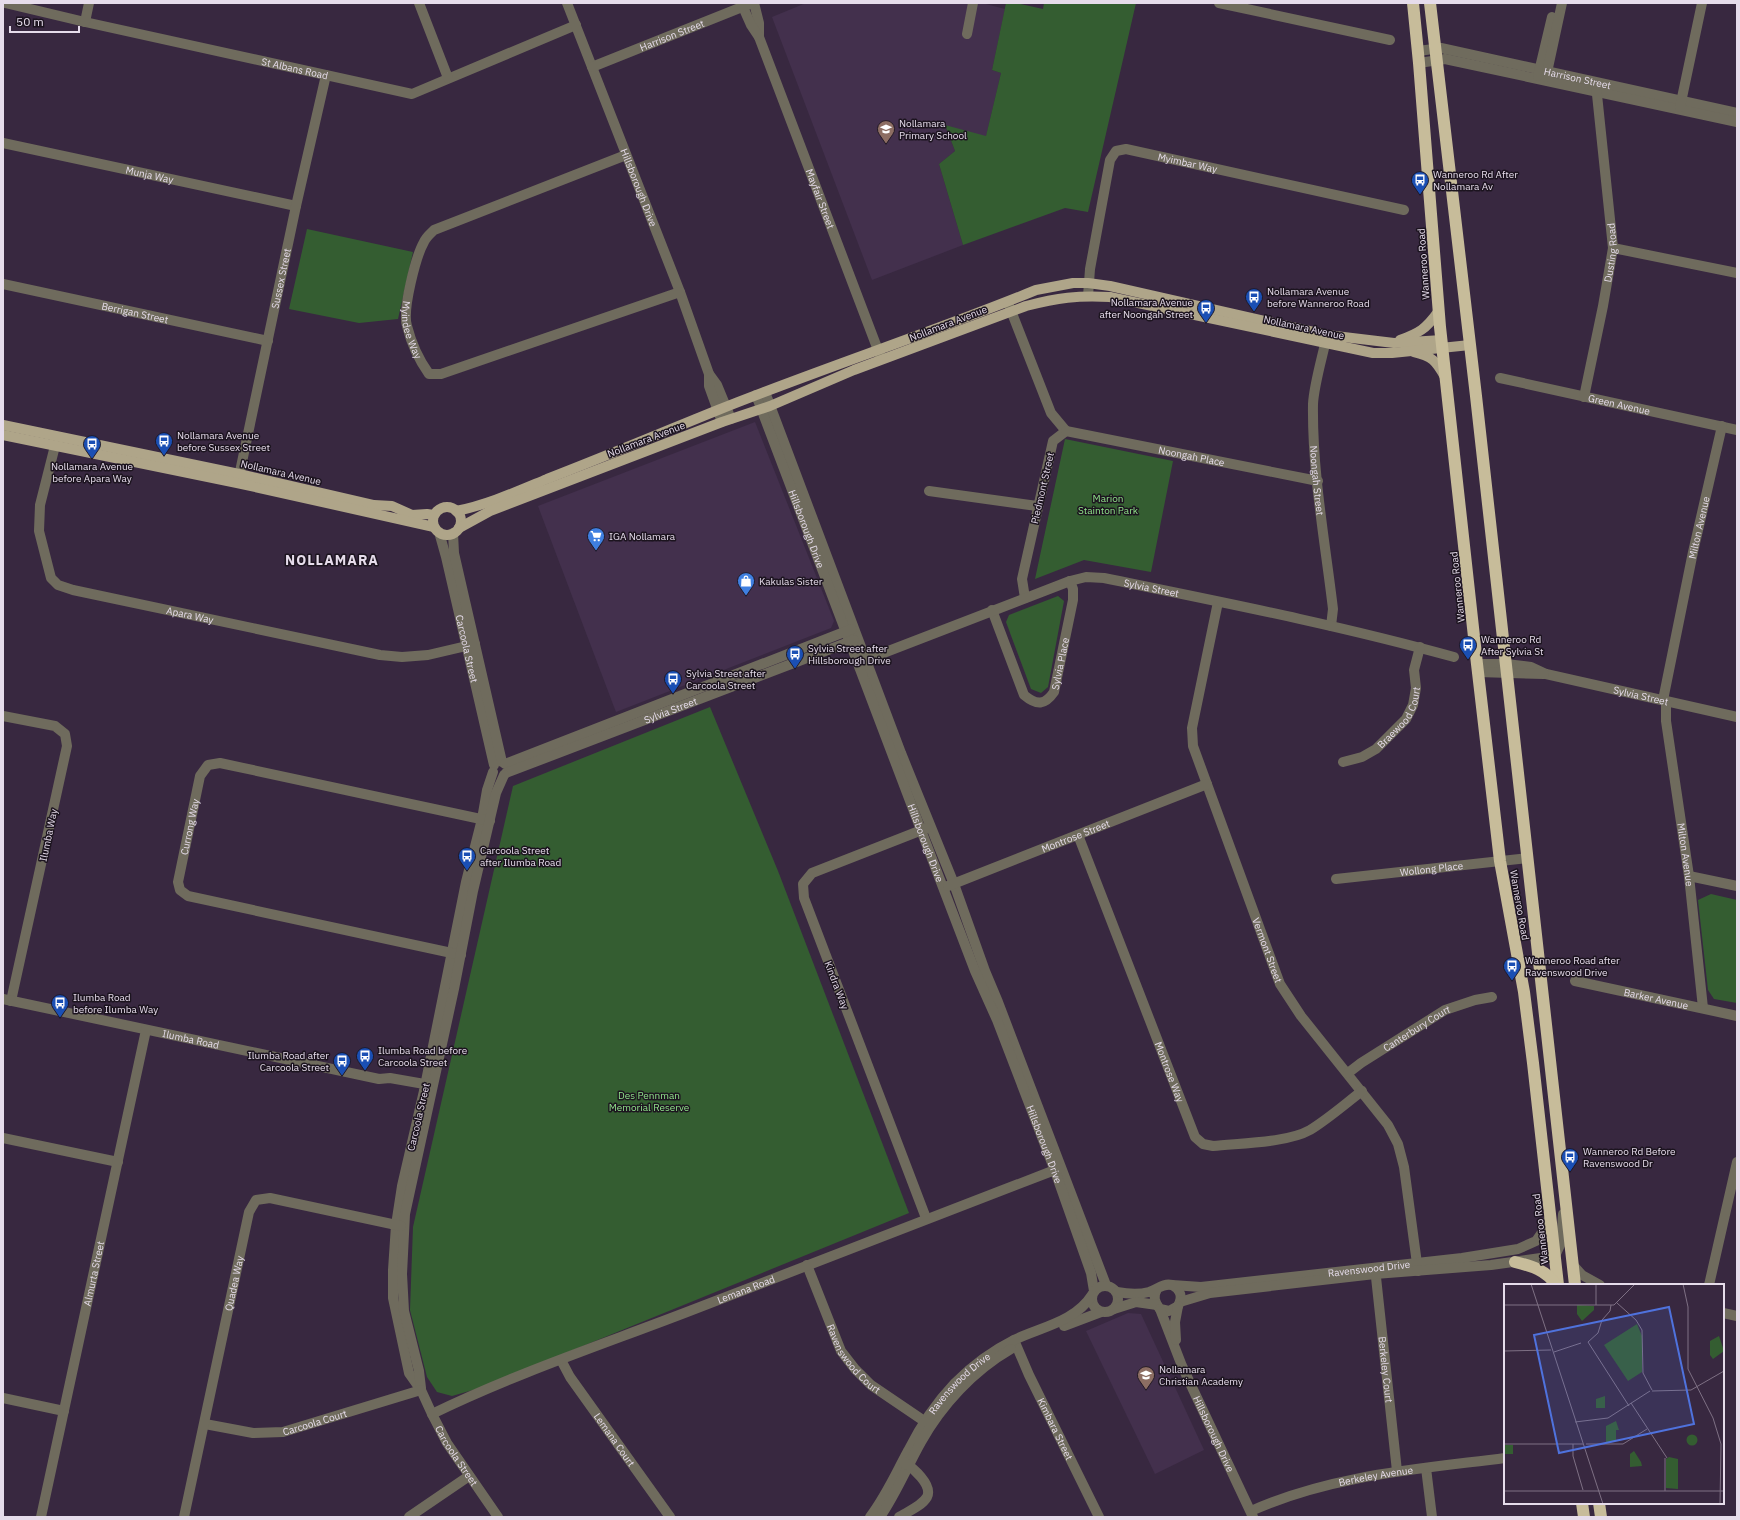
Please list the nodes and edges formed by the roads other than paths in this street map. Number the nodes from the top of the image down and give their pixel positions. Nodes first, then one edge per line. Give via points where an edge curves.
1 (5, 3) edge
2 (89, 3) edge
3 (419, 3) edge
4 (567, 3) edge
5 (973, 3) edge
6 (1220, 3) edge
7 (1413, 3) edge
8 (1430, 3) edge
9 (1555, 3) edge
10 (1562, 3) edge
11 (1702, 3) edge
12 (749, 4) edge
13 (85, 22) junction
14 (576, 25) junction
15 (967, 34) dead end
16 (1390, 40) dead end
17 (1436, 54) junction
18 (1419, 57) junction
19 (592, 67) junction
20 (326, 75) junction
21 (1542, 75) junction
22 (448, 78) junction
23 (1596, 87) junction
24 (1680, 105) junction
25 (1737, 113) edge
26 (1737, 122) edge
27 (3, 143) edge
28 (626, 155) junction
29 (296, 206) junction
30 (1404, 210) dead end
31 (1613, 248) junction
32 (1737, 273) edge
33 (1088, 283) junction
34 (3, 284) edge
35 (680, 292) junction
36 (1088, 296) junction
37 (1007, 302) junction
38 (1011, 312) junction
39 (1438, 312) junction
40 (1326, 340) junction
41 (268, 341) junction
42 (1470, 341) junction
43 (1388, 343) junction
44 (1442, 343) junction
45 (878, 349) junction
46 (1409, 351) junction
47 (882, 361) junction
48 (1500, 378) dead end
49 (1446, 379) junction
50 (761, 394) junction
51 (1584, 397) junction
52 (765, 408) junction
53 (722, 409) junction
54 (727, 421) junction
55 (3, 426) edge
56 (1722, 426) junction
57 (1737, 430) edge
58 (1066, 431) junction
59 (3, 434) edge
60 (56, 441) junction
61 (638, 449) junction
62 (238, 479) junction
63 (1318, 481) junction
64 (538, 488) junction
65 (929, 491) dead end
66 (1037, 506) junction
67 (456, 511) junction
68 (434, 515) junction
69 (436, 530) junction
70 (456, 531) junction
71 (453, 568) junction
72 (1070, 581) junction
73 (1025, 598) junction
74 (1218, 602) junction
75 (992, 610) junction
76 (1331, 626) junction
77 (850, 630) junction
78 (854, 640) junction
79 (471, 645) junction
80 (1420, 647) junction
81 (1454, 657) dead end
82 (862, 661) junction
83 (1478, 668) junction
84 (1506, 668) junction
85 (1664, 700) junction
86 (3, 716) edge
87 (1737, 717) edge
88 (1343, 762) dead end
89 (500, 769) junction
90 (1207, 784) junction
91 (486, 820) junction
92 (926, 828) junction
93 (1078, 835) junction
94 (1528, 858) junction
95 (1500, 861) junction
96 (1689, 876) junction
97 (1336, 880) dead end
98 (954, 884) junction
99 (1737, 886) edge
100 (943, 888) junction
101 (456, 954) junction
102 (1575, 981) dead end
103 (1492, 998) dead end
104 (7, 1000) edge
105 (1703, 1008) junction
106 (1737, 1016) edge
107 (146, 1030) junction
108 (1348, 1073) junction
109 (428, 1089) junction
110 (1362, 1092) junction
111 (3, 1138) edge
112 (118, 1162) junction
113 (1737, 1162) edge
114 (1058, 1169) junction
115 (1564, 1188) junction
116 (1550, 1217) junction
117 (926, 1218) junction
118 (400, 1226) junction
119 (1555, 1256) junction
120 (1515, 1262) junction
121 (1573, 1264) junction
122 (807, 1265) junction
123 (1417, 1267) junction
124 (1375, 1271) junction
125 (1556, 1284) edge
126 (1557, 1284) edge
127 (1575, 1284) edge
128 (1598, 1284) edge
129 (1709, 1284) edge
130 (1106, 1285) junction
131 (1172, 1285) junction
132 (1157, 1289) junction
133 (1117, 1292) junction
134 (1093, 1293) junction
135 (1179, 1304) junction
136 (1158, 1307) junction
137 (1114, 1309) junction
138 (1101, 1312) junction
139 (1724, 1313) edge
140 (1737, 1316) edge
141 (1015, 1343) junction
142 (1177, 1350) junction
143 (561, 1360) junction
144 (421, 1390) junction
145 (3, 1398) edge
146 (64, 1411) junction
147 (432, 1414) junction
148 (205, 1424) junction
149 (928, 1424) junction
150 (1504, 1458) edge
151 (906, 1463) junction
152 (1426, 1468) junction
153 (1397, 1471) junction
154 (469, 1476) junction
155 (1582, 1504) edge
156 (1599, 1504) edge
157 (882, 1514) edge
158 (1252, 1514) edge
159 (40, 1517) edge
160 (184, 1517) edge
161 (409, 1517) edge
162 (498, 1517) edge
163 (670, 1517) edge
164 (870, 1517) edge
165 (899, 1517) edge
166 (1099, 1517) edge
167 (1432, 1517) edge
168 (1584, 1517) edge
169 (1601, 1517) edge

1 - 13 street, St Albans Road
2 - 13 street
3 - 22 street
4 - 14 street, Hillsborough Drive
5 - 15 street
6 - 16 street
7 - 18 highway, Wanneroo Road
8 - 17 highway, Wanneroo Road
9 - 21 street
10 - 21 street
11 - 24 street
12 - 19 street, Harrison Street
12 - 45 street, Mayfair Street via 751,26 759,37
13 - 20 street, St Albans Road
14 - 19 street, Hillsborough Drive
14 - 22 street, St Albans Road
17 - 18 street, Harrison Street
17 - 21 street, Harrison Street
17 - 42 highway, Wanneroo Road
18 - 39 highway, Wanneroo Road
19 - 28 street, Hillsborough Drive
20 - 22 street, St Albans Road via 412,94
20 - 29 street, Sussex Street
21 - 23 street, Harrison Street
23 - 24 street, Harrison Street
23 - 31 street, Dusting Road
24 - 25 street, Harrison Street
24 - 26 street, Harrison Street
27 - 29 street, Munja Way
28 - 35 street, Hillsborough Drive
28 - 35 street, Myindee Way via 434,230 425,240 419,253 405,310 406,325 422,364 429,374 441,374
29 - 41 street, Sussex Street
30 - 33 street, Myimbar Way via 1126,149 1116,151 1110,160
31 - 32 street
31 - 51 street, Dusting Road via 1604,306
33 - 36 street, Myimbar Way
33 - 37 main road, Nollamara Avenue via 1073,283 1036,290
33 - 40 main road, Nollamara Avenue via 1188,303
34 - 41 street, Berrigan Street
35 - 53 street, Hillsborough Drive via 709,374 709,386
36 - 38 main road, Nollamara Avenue via 1052,299
36 - 40 main road, Nollamara Avenue via 1110,297
37 - 38 street
37 - 45 main road, Nollamara Avenue
38 - 47 main road, Nollamara Avenue
38 - 58 street via 1051,413
39 - 43 main road via 1428,327 1417,334
39 - 44 highway, Wanneroo Road
40 - 43 main road, Nollamara Avenue
40 - 46 main road, Nollamara Avenue via 1373,353
40 - 63 street, Noongah Street via 1313,402
41 - 62 street, Sussex Street
42 - 44 main road, Nollamara Avenue
42 - 84 highway, Wanneroo Road
43 - 44 main road, Nollamara Avenue
44 - 46 main road, Nollamara Avenue
44 - 49 highway, Wanneroo Road
45 - 47 street, Mayfair Street
45 - 50 main road, Nollamara Avenue
46 - 49 main road via 1432,358
47 - 52 main road, Nollamara Avenue via 854,370
48 - 51 street, Green Avenue
49 - 83 highway, Wanneroo Road
50 - 52 street, Hillsborough Drive
50 - 53 main road, Nollamara Avenue
51 - 56 street, Green Avenue
52 - 54 main road, Nollamara Avenue
52 - 77 street, Hillsborough Drive
53 - 54 street, Hillsborough Drive
53 - 61 main road, Nollamara Avenue
54 - 61 main road, Nollamara Avenue
55 - 60 main road, Nollamara Avenue
56 - 57 street, Green Avenue
56 - 85 street, Milton Avenue via 1693,552
58 - 63 street, Noongah Place
58 - 66 street, Piedmont Street via 1053,441
59 - 60 main road, Nollamara Avenue
60 - 62 main road, Nollamara Avenue
60 - 79 street, Apara Way via 40,505 39,531 47,568 51,578 58,585 380,655 428,655
61 - 64 main road, Nollamara Avenue
62 - 68 main road, Nollamara Avenue via 374,505 392,506 412,515
62 - 69 main road, Nollamara Avenue
63 - 76 street, Noongah Street via 1333,609
64 - 67 main road, Nollamara Avenue
64 - 70 main road, Nollamara Avenue
65 - 66 street
66 - 73 street, Piedmont Street via 1022,579
67 - 68 main road via 446,507
67 - 70 main road via 460,518
68 - 69 main road
69 - 70 main road via 446,535
69 - 71 street, Carcoola Street
70 - 71 street, Carcoola Street via 453,542
71 - 79 street, Carcoola Street
72 - 73 street, Sylvia Street
72 - 74 street, Sylvia Street via 1086,577 1104,578
72 - 75 street, Sylvia Place via 1073,600 1054,692 1049,699 1041,703 1032,701 1024,695
73 - 75 street, Sylvia Street
74 - 76 street, Sylvia Street
74 - 90 street, Vermont Street via 1192,728 1193,746
75 - 82 street, Sylvia Street
76 - 80 street, Sylvia Street
77 - 78 street, Hillsborough Drive
77 - 89 street, Sylvia Street
78 - 82 street, Hillsborough Drive
78 - 89 street, Sylvia Street
79 - 89 street, Carcoola Street
80 - 81 street, Sylvia Street
80 - 88 street, Braewood Court via 1414,670 1416,688 1413,705 1406,719 1376,749 1362,757
82 - 92 street, Hillsborough Drive via 901,753
83 - 84 street, Sylvia Street
83 - 95 highway, Wanneroo Road
84 - 85 street, Sylvia Street via 1531,667 1546,674
84 - 94 highway, Wanneroo Road
85 - 87 street, Sylvia Street
85 - 96 street, Milton Avenue
86 - 104 street, Ilumba Way via 55,726 65,734 67,746
89 - 91 street, Carcoola Street via 487,790
90 - 93 street, Montrose Street
90 - 108 street, Vermont Street via 1280,984 1300,1016
91 - 101 street, Carcoola Street
91 - 101 street, Currong Way via 220,763 208,765 200,776 178,882 180,890 188,896
92 - 98 street, Hillsborough Drive
92 - 100 street, Hillsborough Drive
92 - 117 street, Kindra Way via 812,873 803,884 804,898
93 - 98 street, Montrose Street
93 - 110 street, Montrose Way via 1195,1137 1203,1144 1213,1146 1296,1136 1309,1130
94 - 95 street, Wollong Place
94 - 115 highway, Wanneroo Road
95 - 97 street, Wollong Place
95 - 116 highway, Wanneroo Road via 1524,992
96 - 99 street
96 - 105 street, Milton Avenue
98 - 100 street, Montrose Street
98 - 114 street, Hillsborough Drive
100 - 114 street, Hillsborough Drive
101 - 109 street, Carcoola Street
102 - 105 street, Barker Avenue
103 - 108 street, Canterbury Court via 1475,1000 1445,1010
104 - 107 street, Ilumba Road
105 - 106 street, Barker Avenue
107 - 109 street, Ilumba Road via 379,1079 390,1078
107 - 112 street, Almurta Street
108 - 110 street, Vermont Street
109 - 118 street, Carcoola Street via 402,1186
110 - 123 street, Vermont Street via 1388,1125 1398,1144 1404,1167
111 - 112 street
112 - 146 street, Almurta Street
113 - 129 street
114 - 117 street, Lemana Road
114 - 130 street, Hillsborough Drive
114 - 134 street, Hillsborough Drive via 1091,1273
115 - 119 street via 1562,1239
115 - 121 highway, Wanneroo Road
116 - 119 highway, Wanneroo Road
116 - 123 street, Ravenswood Drive via 1536,1241 1528,1245
117 - 122 street, Lemana Road
118 - 144 street, Carcoola Street via 393,1270 393,1298 409,1373
118 - 148 street, Quadea Way via 270,1198 256,1200 249,1212
119 - 120 street, Ravenswood Drive
119 - 126 highway, Wanneroo Road
120 - 123 street, Ravenswood Drive via 1461,1268
120 - 125 highway via 1543,1271
121 - 127 highway, Wanneroo Road
121 - 128 street via 1582,1275
122 - 143 street, Lemana Road
122 - 149 street, Ravenswood Court via 841,1351 871,1385
123 - 124 street, Ravenswood Drive
124 - 131 street, Ravenswood Drive via 1201,1287
124 - 135 street, Ravenswood Drive via 1210,1293
124 - 153 street, Berkeley Court
130 - 133 street
130 - 134 street via 1097,1288
131 - 132 street via 1167,1284
131 - 135 street via 1180,1291
132 - 133 street via 1140,1294
132 - 136 street via 1154,1297
133 - 137 street via 1118,1303
134 - 138 street via 1093,1305
134 - 141 street, Ravenswood Drive via 1088,1302 1070,1316
135 - 136 street via 1169,1311
135 - 142 street, Hillsborough Drive via 1175,1322
136 - 137 street via 1136,1302
136 - 142 street, Hillsborough Drive
137 - 138 street
138 - 141 street, Ravenswood Drive
139 - 140 street
141 - 149 street, Ravenswood Drive via 980,1361 958,1380
141 - 166 street, Kimbara Street
142 - 158 street, Hillsborough Drive via 1182,1366
143 - 147 street, Lemana Road via 466,1397
143 - 163 street, Lemana Court via 570,1377
144 - 147 street, Carcoola Street
144 - 148 street, Carcoola Court via 283,1432 253,1433
145 - 146 street
146 - 159 street, Almurta Street
147 - 154 street, Carcoola Street
148 - 160 street, Quadea Way
149 - 151 street, Ravenswood Drive
150 - 152 street, Berkeley Avenue
151 - 157 street, Ravenswood Drive
151 - 165 street via 920,1474 928,1488 928,1496
152 - 153 street, Berkeley Avenue
152 - 167 street
153 - 158 street, Berkeley Avenue via 1344,1480 1267,1504
154 - 161 street
154 - 162 street, Carcoola Street
155 - 168 highway
156 - 169 highway
157 - 164 street, Ravenswood Drive

